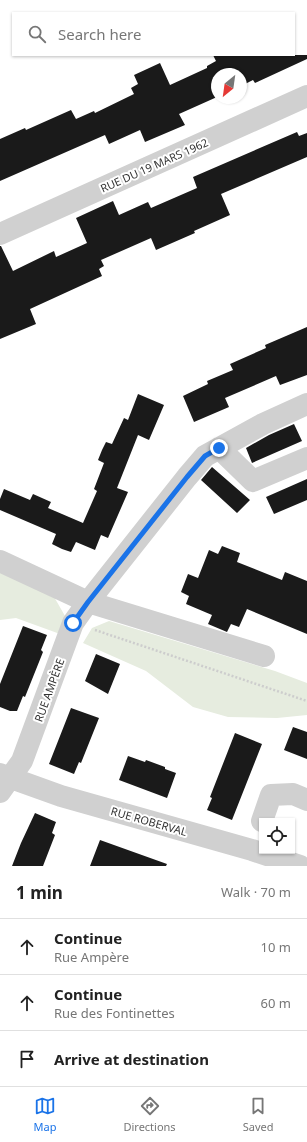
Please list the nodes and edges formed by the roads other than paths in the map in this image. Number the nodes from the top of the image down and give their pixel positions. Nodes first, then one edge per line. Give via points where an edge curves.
1 (307, 96) edge
2 (0, 234) edge
3 (307, 404) edge
4 (219, 448) junction
5 (307, 458) edge
6 (0, 561) edge
7 (88, 602) junction
8 (264, 656) dead end
9 (3, 781) edge
10 (307, 800) edge
11 (263, 818) edge
12 (259, 830) edge
13 (252, 850) junction
14 (300, 866) edge

1 - 2 street, RUE DU 19 MARS 1962
3 - 4 street, RUE AMPÈRE
4 - 5 street via 253,481
4 - 7 street, RUE AMPÈRE via 205,456 187,477
6 - 7 street
7 - 8 street
7 - 9 street, RUE AMPÈRE via 73,623 22,761
9 - 13 street, RUE ROBERVAL
10 - 11 street via 293,794 271,795
12 - 13 street
13 - 14 street, RUE ROBERVAL

